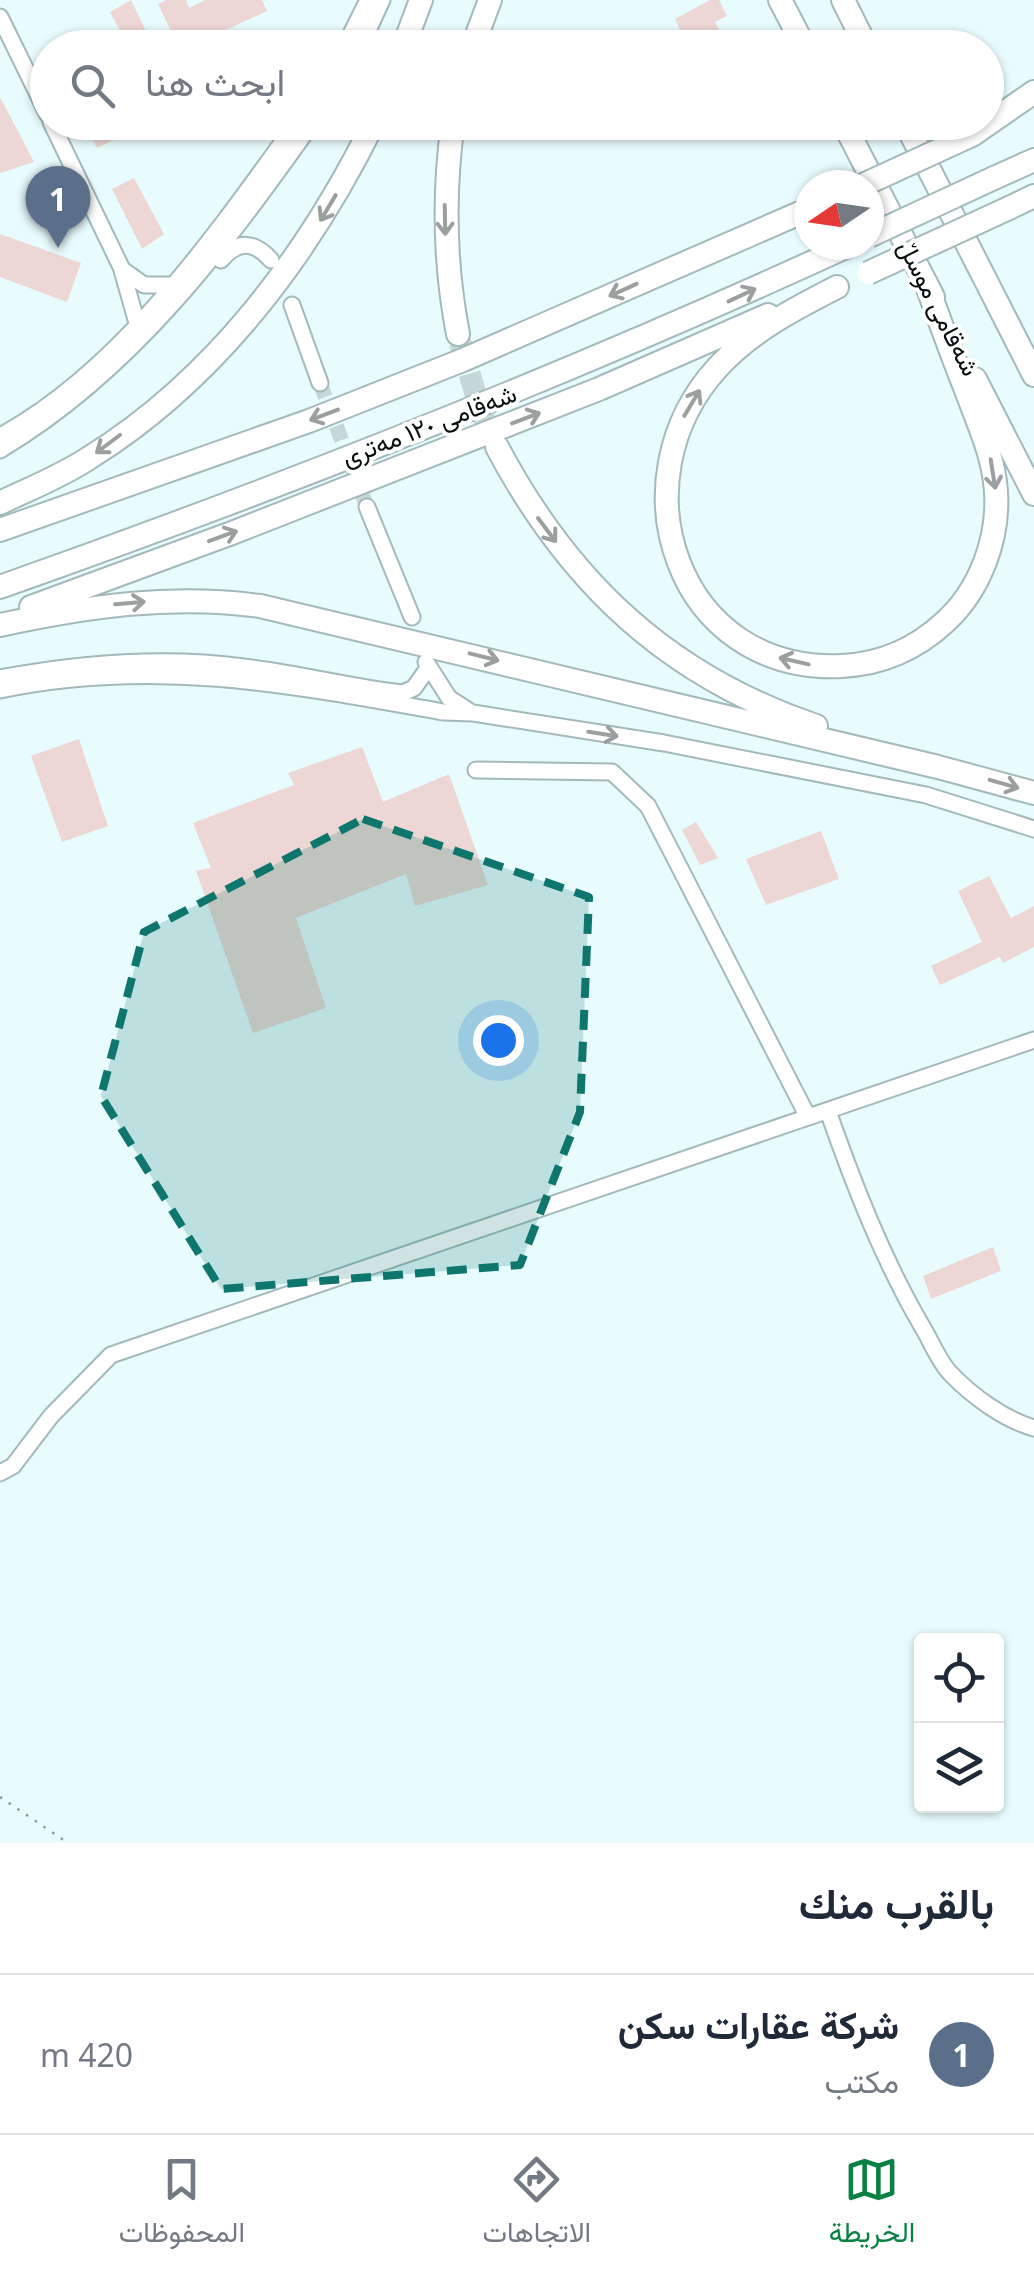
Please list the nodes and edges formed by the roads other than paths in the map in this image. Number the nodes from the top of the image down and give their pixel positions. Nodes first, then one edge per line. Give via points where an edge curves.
1 (368, 0) edge
2 (382, 0) edge
3 (420, 0) edge
4 (490, 0) edge
5 (780, 0) edge
6 (0, 17) edge
7 (353, 30) edge
8 (368, 30) edge
9 (409, 30) edge
10 (479, 30) edge
11 (796, 30) edge
12 (30, 78) edge
13 (1034, 92) edge
14 (1034, 105) edge
15 (1004, 113) edge
16 (1004, 120) edge
17 (60, 140) edge
18 (283, 140) edge
19 (300, 140) edge
20 (364, 140) edge
21 (450, 140) edge
22 (852, 140) edge
23 (913, 140) edge
24 (961, 140) edge
25 (1034, 160) edge
26 (884, 175) edge
27 (1034, 196) edge
28 (794, 216) edge
29 (884, 229) edge
30 (973, 258) junction
31 (271, 260) dead end
32 (818, 260) edge
33 (121, 267) junction
34 (205, 268) junction
35 (926, 284) junction
36 (172, 285) junction
37 (837, 287) junction
38 (292, 304) dead end
39 (137, 323) junction
40 (458, 334) tunnel mouth
41 (1034, 344) edge
42 (1034, 376) edge
43 (320, 383) tunnel mouth
44 (0, 436) edge
45 (497, 446) tunnel mouth
46 (0, 450) edge
47 (1034, 494) edge
48 (0, 504) edge
49 (367, 507) tunnel mouth
50 (0, 530) edge
51 (0, 587) edge
52 (412, 617) dead end
53 (0, 622) edge
54 (0, 678) edge
55 (0, 690) edge
56 (473, 713) junction
57 (938, 767) junction
58 (476, 770) dead end
59 (1034, 793) edge
60 (1034, 829) edge
61 (1034, 1040) edge
62 (828, 1110) junction
63 (808, 1117) junction
64 (1034, 1428) edge
65 (0, 1473) edge

1 - 7 street
2 - 8 street
3 - 9 highway
4 - 10 highway
5 - 11 highway
6 - 12 street
13 - 15 highway
14 - 16 highway
17 - 33 street
18 - 36 street
19 - 34 street
20 -> 48 highway via 310,240 199,370 89,459
21 -> 40 highway via 445,255
22 - 35 highway, شەقامی موسڵ
23 - 30 highway
24 - 26 highway, bridge
25 - 29 highway, bridge
27 - 37 highway, bridge
28 -> 50 highway, شەقامی ١٢٠ مەتری via 309,421
30 - 41 highway
30 - 42 highway
31 - 34 street via 242,244
51 -> 32 highway, شەقامی ١٢٠ مەتری via 471,410
33 - 36 street via 144,285
33 - 39 street
34 - 46 street via 90,387
35 -> 37 highway via 989,452 994,530 967,595 939,628 896,654 831,666 774,656 724,628 683,574 665,501 682,422 710,376 768,324
35 - 47 highway, شەقامی موسڵ
36 - 39 street
53 -> 37 highway via 562,404
38 - 43 street
39 - 44 street via 78,381
45 -> 57 highway via 536,516 583,576 683,662 770,710
49 - 52 street
53 -> 57 highway via 165,600 260,606
54 - 56 street via 176,662 245,666 403,692 414,688 427,664 449,698
55 - 56 street via 102,676 195,674
56 -> 60 street via 926,795
57 -> 59 highway
58 - 63 street via 612,772 634,790
61 - 62 street
62 - 63 street
62 - 64 street via 881,1244 949,1373
63 - 65 street via 111,1356

